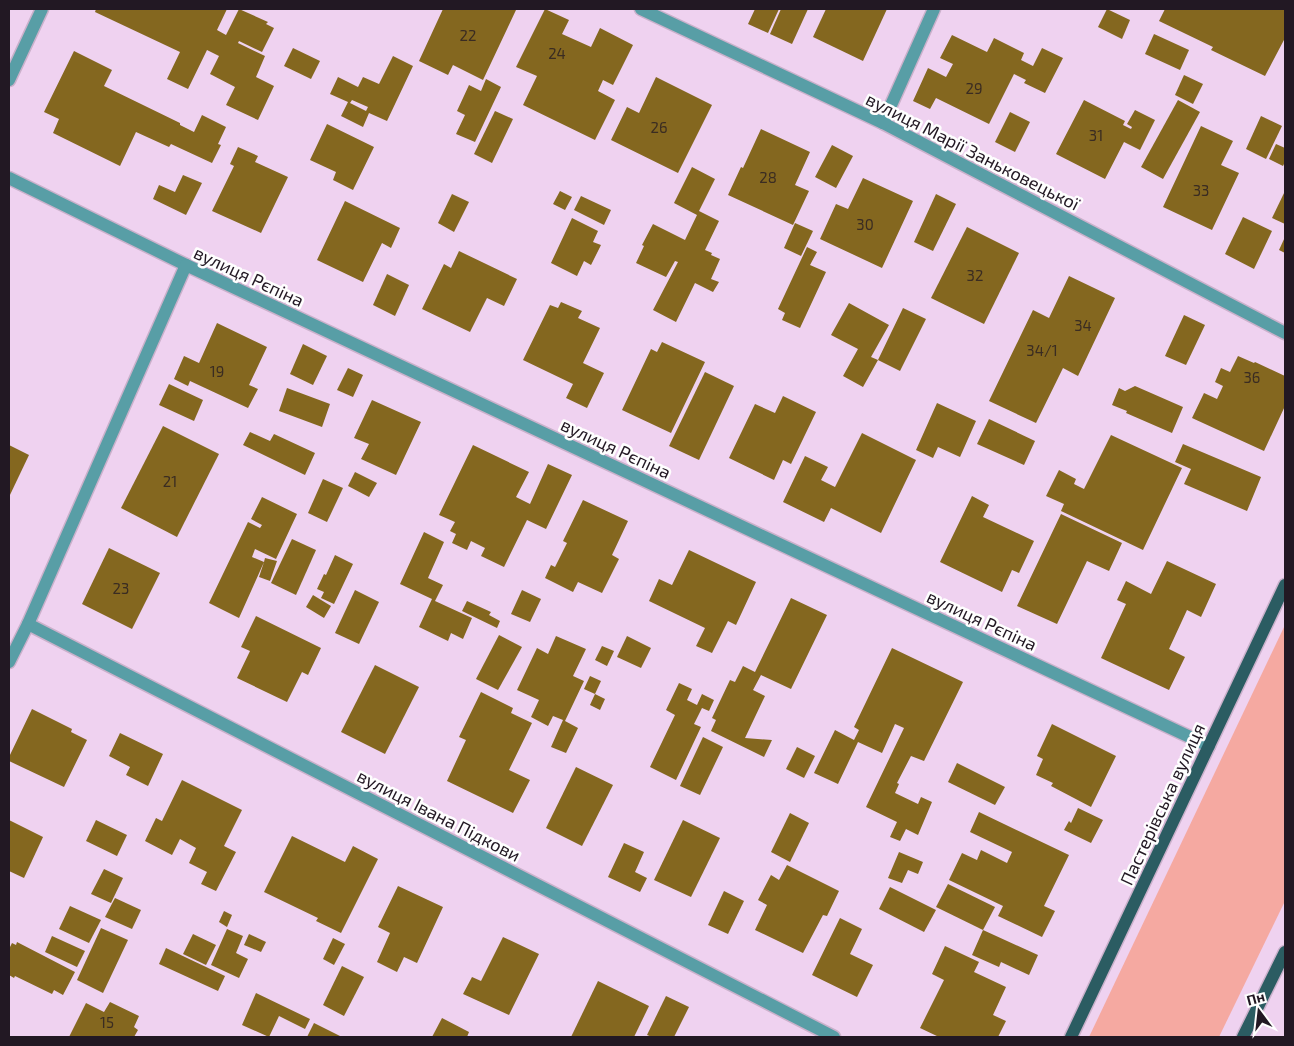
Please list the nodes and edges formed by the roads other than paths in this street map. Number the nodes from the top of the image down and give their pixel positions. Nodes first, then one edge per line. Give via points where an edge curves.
1 (42, 9) edge
2 (641, 9) edge
3 (934, 9) edge
4 (9, 80) edge
5 (883, 123) junction
6 (9, 178) edge
7 (186, 265) junction
8 (1285, 333) edge
9 (1285, 585) edge
10 (28, 624) junction
11 (9, 662) edge
12 (1209, 746) junction
13 (1285, 952) edge
14 (834, 1037) edge
15 (1071, 1037) edge
16 (1243, 1037) edge

1 - 4 street
2 - 5 street, вулиця Марії Заньковецької
3 - 5 street
5 - 8 street, вулиця Марії Заньковецької
6 - 7 street, вулиця Рєпіна
7 - 10 street
7 - 12 street, вулиця Рєпіна
9 - 12 main road, Пастерівська вулиця
10 - 11 street
10 - 14 street, вулиця Івана Підкови
12 - 15 main road, Пастерівська вулиця
13 - 16 main road

